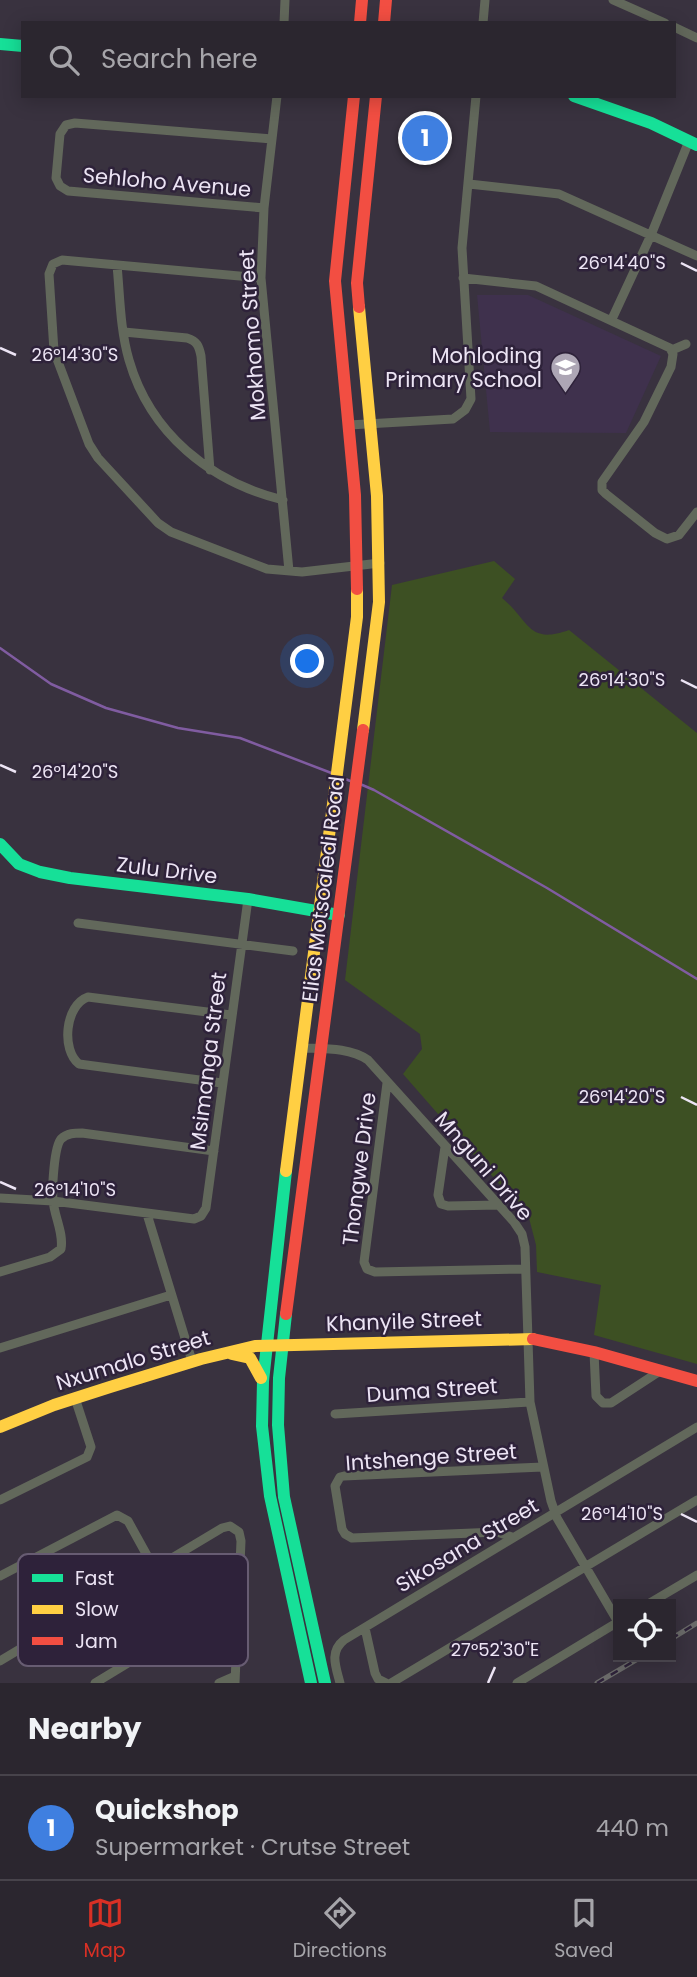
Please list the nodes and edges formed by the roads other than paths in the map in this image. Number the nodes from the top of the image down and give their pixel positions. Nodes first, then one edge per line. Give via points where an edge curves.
1 (285, 0) edge
2 (362, 0) edge
3 (386, 0) edge
4 (485, 0) edge
5 (613, 0) edge
6 (284, 21) edge
7 (360, 21) edge
8 (384, 21) edge
9 (483, 21) edge
10 (660, 21) edge
11 (676, 28) edge
12 (697, 37) edge
13 (0, 44) edge
14 (21, 46) edge
15 (277, 98) edge
16 (354, 98) edge
17 (376, 98) edge
18 (476, 98) edge
19 (580, 98) edge
20 (272, 139) junction
21 (693, 143) edge
22 (469, 184) junction
23 (264, 208) junction
24 (651, 235) junction
25 (697, 256) edge
26 (117, 265) junction
27 (261, 278) junction
28 (463, 278) junction
29 (612, 319) junction
30 (124, 332) junction
31 (687, 344) dead end
32 (672, 350) junction
33 (371, 423) junction
34 (349, 425) junction
35 (210, 470) junction
36 (283, 500) junction
37 (697, 512) edge
38 (380, 563) junction
39 (357, 566) junction
40 (289, 571) junction
41 (0, 844) edge
42 (248, 899) junction
43 (318, 911) junction
44 (339, 915) junction
45 (78, 923) dead end
46 (241, 945) junction
47 (293, 951) dead end
48 (231, 1015) junction
49 (301, 1048) junction
50 (322, 1049) junction
51 (222, 1083) junction
52 (387, 1083) junction
53 (445, 1147) junction
54 (214, 1151) junction
55 (0, 1198) edge
56 (53, 1201) junction
57 (499, 1205) junction
58 (147, 1214) junction
59 (524, 1269) junction
60 (0, 1272) edge
61 (171, 1295) junction
62 (286, 1311) junction
63 (527, 1338) junction
64 (307, 1344) junction
65 (264, 1346) junction
66 (281, 1346) junction
67 (0, 1348) edge
68 (594, 1352) junction
69 (218, 1353) junction
70 (192, 1361) junction
71 (660, 1371) junction
72 (263, 1381) junction
73 (697, 1381) edge
74 (75, 1398) junction
75 (530, 1402) junction
76 (335, 1414) dead end
77 (0, 1427) edge
78 (697, 1427) edge
79 (543, 1467) junction
80 (0, 1500) edge
81 (697, 1500) edge
82 (554, 1512) junction
83 (512, 1537) junction
84 (42, 1554) edge
85 (146, 1554) edge
86 (179, 1554) edge
87 (240, 1554) edge
88 (585, 1566) junction
89 (18, 1567) edge
90 (697, 1575) edge
91 (0, 1576) edge
92 (656, 1599) edge
93 (613, 1614) edge
94 (613, 1625) edge
95 (365, 1628) junction
96 (18, 1650) edge
97 (0, 1661) edge
98 (123, 1666) edge
99 (235, 1679) edge
100 (95, 1683) edge
101 (219, 1683) edge
102 (311, 1683) edge
103 (324, 1683) edge
104 (340, 1683) edge
105 (389, 1683) edge
106 (517, 1683) edge

1 - 6 street
2 - 7 main road
3 - 8 main road
4 - 9 street
5 - 10 street
11 - 12 street
13 - 14 main road
15 - 20 street, Mokhomo Street
16 - 34 main road, Elias Motsoaledi Road via 335,281
17 - 33 main road, Elias Motsoaledi Road via 357,283
18 - 22 street
19 - 21 main road
20 - 23 street, Mokhomo Street
20 - 23 street, Sehloho Avenue via 71,123 60,134 56,178 68,191
21 - 24 street
22 - 24 street via 559,194
22 - 28 street
23 - 27 street, Mokhomo Street
24 - 25 street
24 - 29 street
26 - 27 street
26 - 30 street
26 - 40 street via 62,260 49,274 54,351 89,444 146,511 171,532 267,569
27 - 36 street, Mokhomo Street
28 - 29 street via 531,284
28 - 33 street via 470,404 453,419
29 - 32 street
30 - 35 street via 128,359 146,402 175,441
30 - 35 street via 187,338 198,345
31 - 32 street
32 - 37 street via 671,366 644,422 601,484 606,494 667,539 675,538
33 - 34 street
33 - 38 main road, Elias Motsoaledi Road
34 - 39 main road, Elias Motsoaledi Road
35 - 36 street via 246,489
36 - 40 street, Mokhomo Street
38 - 39 street
38 - 44 main road, Elias Motsoaledi Road via 377,626
39 - 40 street
39 - 43 main road, Elias Motsoaledi Road via 357,617
41 - 42 main road, Zulu Drive via 19,864 40,872
42 - 43 main road, Zulu Drive
42 - 46 street, Msimanga Street
43 - 44 main road, Zulu Drive
43 - 49 main road, Elias Motsoaledi Road
44 - 50 main road, Elias Motsoaledi Road
45 - 46 street
46 - 47 street
46 - 48 street, Msimanga Street
48 - 51 street, Msimanga Street
48 - 51 street via 88,997 74,1009 68,1043 79,1064
49 - 50 street, Mnguni Drive
49 - 65 main road, Elias Motsoaledi Road
50 - 52 street, Mnguni Drive via 359,1055
50 - 62 main road, Elias Motsoaledi Road
51 - 54 street, Msimanga Street
52 - 53 street, Mnguni Drive
52 - 59 street, Thongwe Drive via 366,1269
53 - 57 street, Mnguni Drive
53 - 57 street via 438,1195 441,1204
54 - 56 street via 71,1133 58,1144
54 - 58 street, Msimanga Street via 205,1208 198,1218
55 - 56 street
56 - 58 street
56 - 60 street via 61,1249 50,1257
57 - 59 street, Mnguni Drive via 522,1234
58 - 61 street
59 - 63 street, Mnguni Drive
61 - 67 street
61 - 70 street
62 - 64 main road via 294,1333
62 - 66 main road, Elias Motsoaledi Road
63 - 64 main road, Khanyile Street
63 - 68 main road, Khanyile Street
63 - 75 street, Mnguni Drive
64 - 66 main road, Khanyile Street
65 - 66 main road, Nxumalo Street
65 - 69 main road, Nxumalo Street
65 - 72 main road, Elias Motsoaledi Road
66 - 103 main road, Elias Motsoaledi Road via 278,1426 284,1497
68 - 71 main road, Khanyile Street
68 - 71 street via 596,1396 603,1403 611,1403
69 - 70 main road, Nxumalo Street
69 - 72 main road via 250,1358
70 - 74 main road, Nxumalo Street
71 - 73 main road, Khanyile Street
72 - 102 main road, Elias Motsoaledi Road via 262,1426 272,1506
74 - 77 main road, Nxumalo Street
74 - 80 street via 91,1447 88,1457
75 - 76 street, Duma Street
75 - 79 street, Mnguni Drive
78 - 82 street, Sikosana Street
79 - 82 street, Mnguni Drive
79 - 83 street, Intshenge Street via 344,1476 335,1486 343,1532 352,1538 497,1532
81 - 88 street
82 - 83 street, Sikosana Street
82 - 88 street, Mnguni Drive
83 - 95 street, Sikosana Street
84 - 85 street via 117,1515 128,1521
86 - 87 street via 226,1526 234,1527 241,1536
88 - 93 street, Mnguni Drive
88 - 105 street
89 - 91 street
90 - 92 street
94 - 106 street
95 - 104 street, Sikosana Street via 340,1643 333,1656
95 - 105 street via 375,1673
96 - 97 street
98 - 100 street
99 - 101 street

